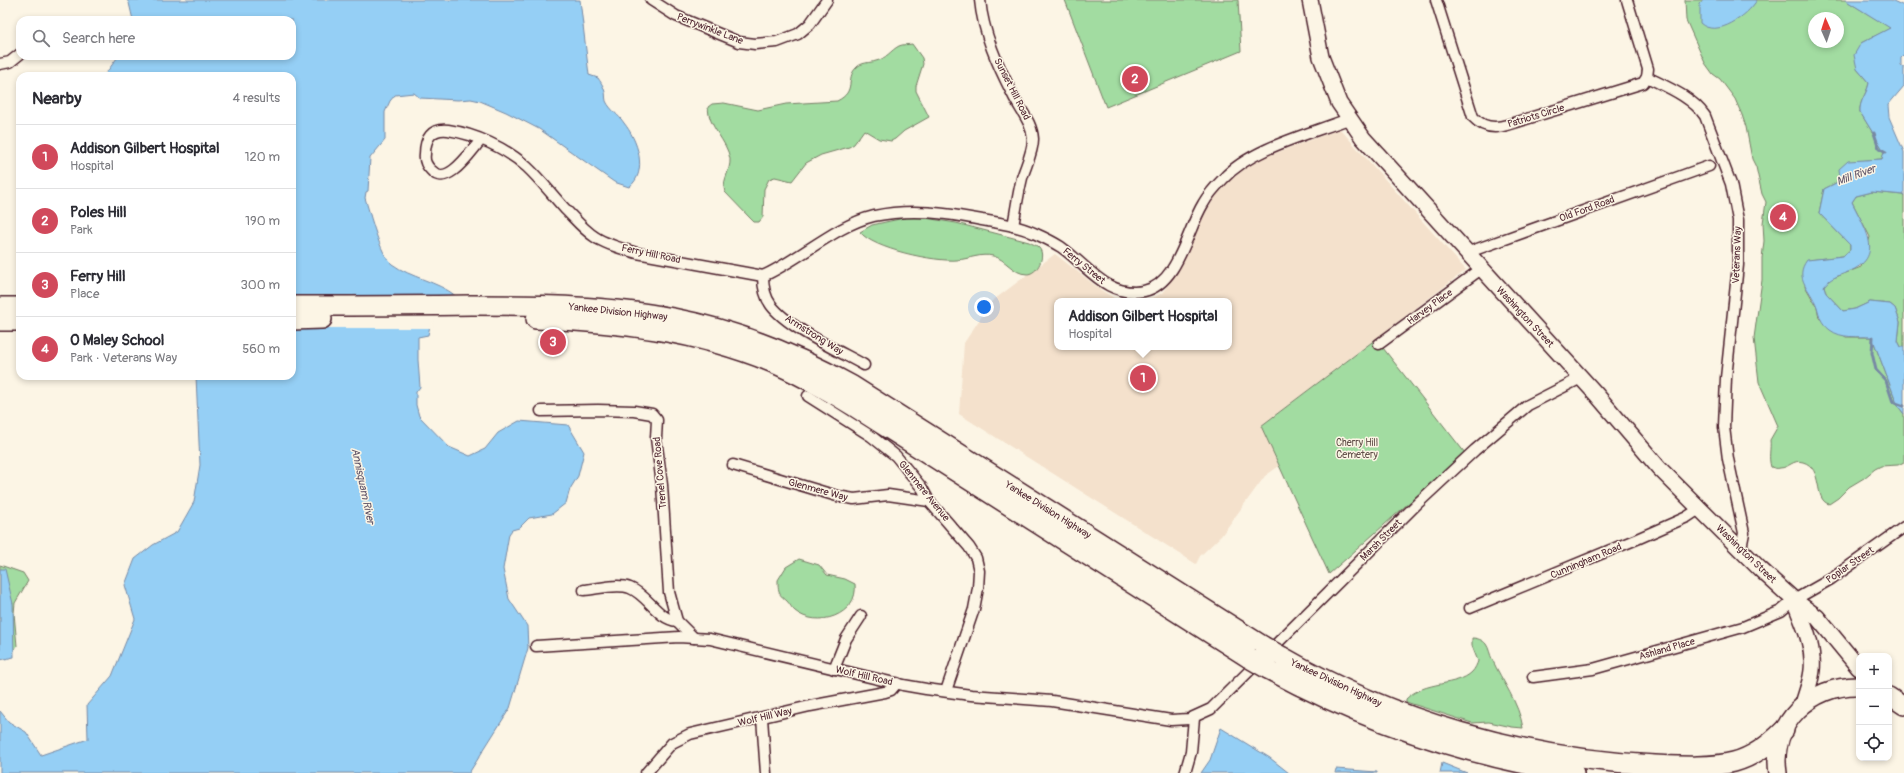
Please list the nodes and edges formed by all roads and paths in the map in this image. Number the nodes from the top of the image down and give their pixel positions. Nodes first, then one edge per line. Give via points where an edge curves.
1 (651, 0) edge
2 (828, 0) edge
3 (980, 0) edge
4 (1310, 0) edge
5 (1436, 0) edge
6 (1627, 0) edge
7 (16, 57) edge
8 (0, 64) edge
9 (1647, 77) junction
10 (1348, 119) junction
11 (481, 140) junction
12 (1709, 166) dead end
13 (1013, 226) junction
14 (1466, 253) junction
15 (1481, 269) junction
16 (763, 276) junction
17 (296, 306) edge
18 (0, 307) edge
19 (16, 307) edge
20 (503, 311) junction
21 (296, 320) edge
22 (0, 321) edge
23 (16, 321) edge
24 (1379, 344) dead end
25 (864, 365) dead end
26 (1581, 378) junction
27 (808, 396) dead end
28 (541, 411) dead end
29 (733, 465) dead end
30 (929, 501) junction
31 (1699, 509) junction
32 (1904, 527) edge
33 (1741, 548) junction
34 (584, 590) dead end
35 (1794, 600) junction
36 (1470, 608) dead end
37 (861, 616) dead end
38 (677, 621) junction
39 (694, 638) junction
40 (536, 646) dead end
41 (1274, 662) junction
42 (1856, 664) edge
43 (834, 669) junction
44 (1533, 677) dead end
45 (897, 684) junction
46 (1856, 686) edge
47 (946, 691) junction
48 (1804, 704) junction
49 (762, 718) junction
50 (1194, 718) junction
51 (1784, 730) junction
52 (646, 773) edge
53 (766, 773) edge
54 (1185, 773) edge
55 (1574, 773) edge
56 (1778, 773) edge

1 - 2 street, Perrywinkle Lane via 676,16 739,42 755,44 777,42 798,34 810,24
3 - 13 street, Sunset Hill Road via 995,56 1030,124 1032,134 1032,146
4 - 10 main road, Washington Street via 1321,57
5 - 9 street, Patriots Circle via 1473,117 1484,126 1507,125 1633,87
6 - 9 street via 1647,63
7 - 8 street via 10,62
9 - 33 street, Veterans Way via 1689,100 1701,110 1735,198 1738,220 1738,265 1726,378 1724,427 1744,533
10 - 13 street, Ferry Street via 1260,153 1231,171 1204,203 1172,270 1153,288 1138,292 1118,290 1102,282 1061,247 1035,233
10 - 14 main road, Washington Street
11 - 11 street, Ferry Hill Road via 451,173 440,175 432,172 426,164 425,144 434,132 456,131
11 - 16 street, Ferry Hill Road via 500,148 527,167 582,227 603,242 637,253
12 - 14 street, Old Ford Road
13 - 16 street, Ferry Street via 922,211 890,213 862,221 825,239
14 - 15 main road, Washington Street
15 - 24 street, Harvey Place
15 - 26 main road, Washington Street
16 - 25 street, Armstrong Way via 763,286 771,305 786,319
17 - 20 highway, Yankee Division Highway
18 - 19 highway
20 - 21 highway, Yankee Division Highway
20 - 41 highway, Yankee Division Highway, bridge via 575,307 673,318 740,336 805,361 851,385
22 - 23 highway
26 - 31 main road, Washington Street via 1659,468
26 - 50 street, Marsh Street via 1540,397 1517,413 1418,503 1211,709
27 - 30 street, Glenmere Avenue via 888,449 907,468
28 - 38 street, Trenel Cove Road via 634,411 652,414 657,420 667,581
29 - 30 street, Glenmere Way via 837,496 859,499 888,495
30 - 47 street, Glenmere Avenue via 969,547 976,558 979,571 974,609
31 - 33 main road, Washington Street
31 - 36 street, Cunningham Road via 1637,539
32 - 35 street, Poplar Street via 1831,579
33 - 35 main road, Washington Street
34 - 38 street via 621,586 631,588 668,619
35 - 42 main road, Washington Street via 1817,617
35 - 44 street, Ashland Place via 1781,611 1743,628 1593,669
35 - 48 main road, Washington Street via 1809,640 1812,660
37 - 43 street via 846,638
38 - 39 street, Trenel Cove Road
39 - 40 street, Wolf Hill Road via 575,642
39 - 43 street, Wolf Hill Road via 724,641
41 - 51 highway, Yankee Division Highway via 1414,717 1478,737 1561,755 1642,764 1725,764 1750,756
41 - 55 highway, Yankee Division Highway via 1349,709 1419,736 1492,757
43 - 45 street, Wolf Hill Road
45 - 47 street, Wolf Hill Road
45 - 49 street, Wolf Hill Way via 884,692
46 - 48 highway via 1831,689
47 - 50 street, Wolf Hill Road via 1052,701 1171,720
48 - 51 highway
49 - 52 street, Wolf Hill Way via 677,739 666,748
49 - 53 street
50 - 54 street via 1191,752
51 - 56 highway via 1778,753

